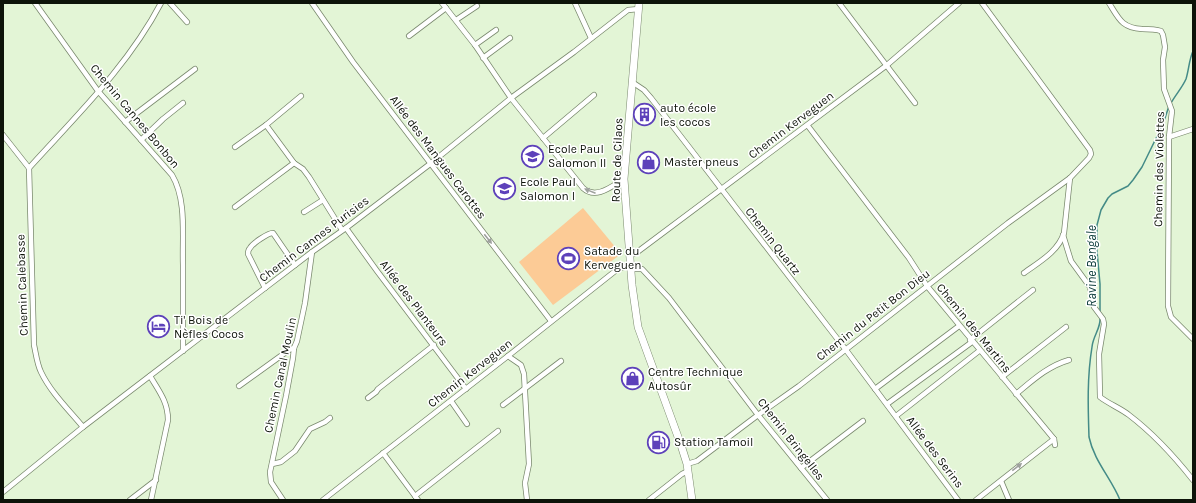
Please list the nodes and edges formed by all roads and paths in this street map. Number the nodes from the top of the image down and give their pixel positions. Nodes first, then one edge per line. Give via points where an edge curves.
1 (35, 3) edge
2 (161, 3) edge
3 (170, 3) edge
4 (312, 3) edge
5 (442, 3) edge
6 (575, 3) edge
7 (839, 3) edge
8 (960, 3) edge
9 (982, 3) edge
10 (1109, 3) edge
11 (477, 6) dead end
12 (639, 6) edge
13 (446, 8) junction
14 (456, 20) junction
15 (187, 22) dead end
16 (496, 30) dead end
17 (409, 36) dead end
18 (510, 38) dead end
19 (591, 38) junction
20 (475, 45) junction
21 (483, 58) junction
22 (887, 65) junction
23 (195, 69) dead end
24 (632, 82) junction
25 (98, 91) junction
26 (301, 96) dead end
27 (594, 96) dead end
28 (511, 98) junction
29 (183, 103) dead end
30 (915, 103) dead end
31 (125, 122) junction
32 (266, 125) junction
33 (808, 126) junction
34 (1193, 129) edge
35 (3, 135) edge
36 (1169, 137) junction
37 (543, 138) junction
38 (141, 140) junction
39 (235, 147) dead end
40 (294, 163) junction
41 (430, 164) junction
42 (29, 168) junction
43 (1070, 178) junction
44 (624, 179) junction
45 (721, 190) junction
46 (323, 200) junction
47 (235, 207) dead end
48 (304, 212) dead end
49 (344, 229) junction
50 (1064, 235) junction
51 (312, 252) junction
52 (630, 255) junction
53 (295, 265) junction
54 (631, 267) junction
55 (1024, 273) dead end
56 (927, 286) junction
57 (265, 288) junction
58 (1033, 290) dead end
59 (551, 321) junction
60 (959, 326) junction
61 (1066, 327) dead end
62 (1193, 339) edge
63 (971, 341) junction
64 (434, 345) junction
65 (294, 348) junction
66 (846, 350) junction
67 (979, 350) junction
68 (183, 351) junction
69 (508, 356) junction
70 (1069, 360) dead end
71 (561, 361) dead end
72 (150, 376) junction
73 (1002, 377) junction
74 (239, 386) dead end
75 (466, 389) junction
76 (525, 389) junction
77 (875, 389) junction
78 (1016, 394) junction
79 (368, 398) dead end
80 (451, 401) junction
81 (887, 404) junction
82 (503, 405) dead end
83 (758, 415) junction
84 (896, 416) junction
85 (330, 418) dead end
86 (864, 420) dead end
87 (467, 424) dead end
88 (83, 428) junction
89 (498, 431) dead end
90 (1054, 439) junction
91 (1055, 445) dead end
92 (384, 453) junction
93 (272, 464) junction
94 (687, 468) junction
95 (801, 468) junction
96 (156, 480) junction
97 (1193, 480) edge
98 (1001, 481) junction
99 (3, 492) edge
100 (417, 498) edge
101 (130, 500) edge
102 (151, 500) edge
103 (283, 500) edge
104 (323, 500) edge
105 (528, 500) edge
106 (649, 500) edge
107 (692, 500) edge
108 (827, 500) edge
109 (958, 500) edge
110 (976, 500) edge
111 (1009, 500) edge

1 - 25 street, Chemin Cannes Bonbon
2 - 25 street via 135,46
3 - 15 street
4 - 41 street, Allée des Mangues Carottes
5 - 13 street
6 - 19 street
7 - 22 street
8 - 22 street, Chemin Kerveguen
9 - 43 street, Chemin du Petit Bon Dieu via 1090,150 1089,158
10 - 36 street, Chemin des Violettes via 1126,26 1161,31 1163,35 1164,89 1172,111
11 - 14 street
12 - 19 street, Chemin Cannes Purisies via 628,10
12 - 24 main road, Route de Cilaos
13 - 14 street
13 - 17 street
14 - 20 street
16 - 20 street
18 - 21 street
19 - 28 street, Chemin Cannes Purisies
20 - 21 street
21 - 28 street
22 - 30 street
22 - 33 street, Chemin Kerveguen
23 - 31 street
24 - 44 main road, Route de Cilaos
24 - 45 street, Chemin Quartz via 651,98
25 - 31 street, Chemin Cannes Bonbon
25 - 42 street
26 - 32 street
27 - 37 street
28 - 37 street
28 - 41 street, Chemin Cannes Purisies
29 - 38 street
31 - 38 street, Chemin Cannes Bonbon
32 - 39 street
32 - 40 street, Allée des Planteurs
33 - 45 street, Chemin Kerveguen
33 - 56 street, Chemin des Martins via 909,258
34 - 36 street
35 - 42 street
36 - 62 street, Chemin des Violettes via 1168,306 1171,317
44 -> 37 street via 596,194 589,193
38 - 68 street, Chemin Cannes Bonbon via 172,175 179,192 182,217
40 - 46 street, Allée des Planteurs via 303,169
40 - 47 street
41 - 49 street, Chemin Cannes Purisies
41 -> 59 street, Allée des Mangues Carottes
42 - 88 street, Chemin Calebasse via 36,359 48,385
43 - 50 street
43 - 56 street, Chemin du Petit Bon Dieu
44 - 52 main road, Route de Cilaos
45 - 52 street, Chemin Kerveguen
45 - 66 street, Chemin Quartz
46 - 48 street
46 - 49 street, Allée des Planteurs
49 - 51 street, Chemin Cannes Purisies
49 - 64 street, Allée des Planteurs
50 - 55 street via 1053,251
50 - 97 street via 1071,261 1090,287 1094,307 1104,324 1099,354 1100,396 1129,415 1155,438
51 - 53 street, Chemin Cannes Purisies
51 - 65 street, Chemin Canal Moulin via 306,303
52 - 54 main road, Route de Cilaos
53 - 57 street, Chemin Cannes Purisies
53 - 57 street via 273,233 269,233 251,246 248,254
54 - 59 street, Chemin Kerveguen via 619,268
54 - 83 street, Chemin Bringelles via 642,269 670,298
54 - 94 main road, Route de Cilaos via 638,327
56 - 60 street, Chemin des Martins
56 - 66 street, Chemin du Petit Bon Dieu
57 - 68 street, Chemin Cannes Purisies
58 - 63 street
59 - 69 street, Chemin Kerveguen
60 - 63 street, Chemin des Martins
60 - 77 street
61 - 73 street
63 - 67 street, Chemin des Martins
63 - 81 street
64 - 75 street, Allée des Planteurs
64 - 79 street
65 - 74 street
65 - 93 street, Chemin Canal Moulin
66 - 77 street, Chemin Quartz
66 - 83 street, Chemin du Petit Bon Dieu
67 - 73 street, Chemin des Martins
67 - 84 street
68 - 72 street, Chemin Cannes Purisies
69 - 75 street, Chemin Kerveguen
69 - 76 street via 523,368
70 - 78 street via 1056,364
71 - 76 street
72 - 88 street, Chemin Cannes Purisies
72 - 96 street via 168,410
73 - 78 street, Chemin des Martins
75 - 80 street, Chemin Kerveguen
76 - 82 street
76 - 105 street via 529,464 525,483
77 - 81 street, Chemin Quartz
78 - 90 street, Chemin des Martins
80 - 87 street
80 - 92 street, Chemin Kerveguen
81 - 84 street, Chemin Quartz
83 - 94 street, Chemin du Petit Bon Dieu
83 - 95 street, Chemin Bringelles
84 - 109 street, Allée des Serins
85 - 93 street via 310,429 295,451 279,463
86 - 95 street
88 - 99 street, Chemin Cannes Purisies
89 - 100 street
90 - 91 street
98 -> 90 street
92 - 100 street
92 - 104 street, Chemin Kerveguen
93 - 103 street, Chemin Canal Moulin via 270,479
94 - 106 street, Chemin du Petit Bon Dieu
94 - 107 main road, Route de Cilaos
95 - 108 street, Chemin Bringelles
96 - 101 street
96 - 102 street
98 - 110 street
98 - 111 street

